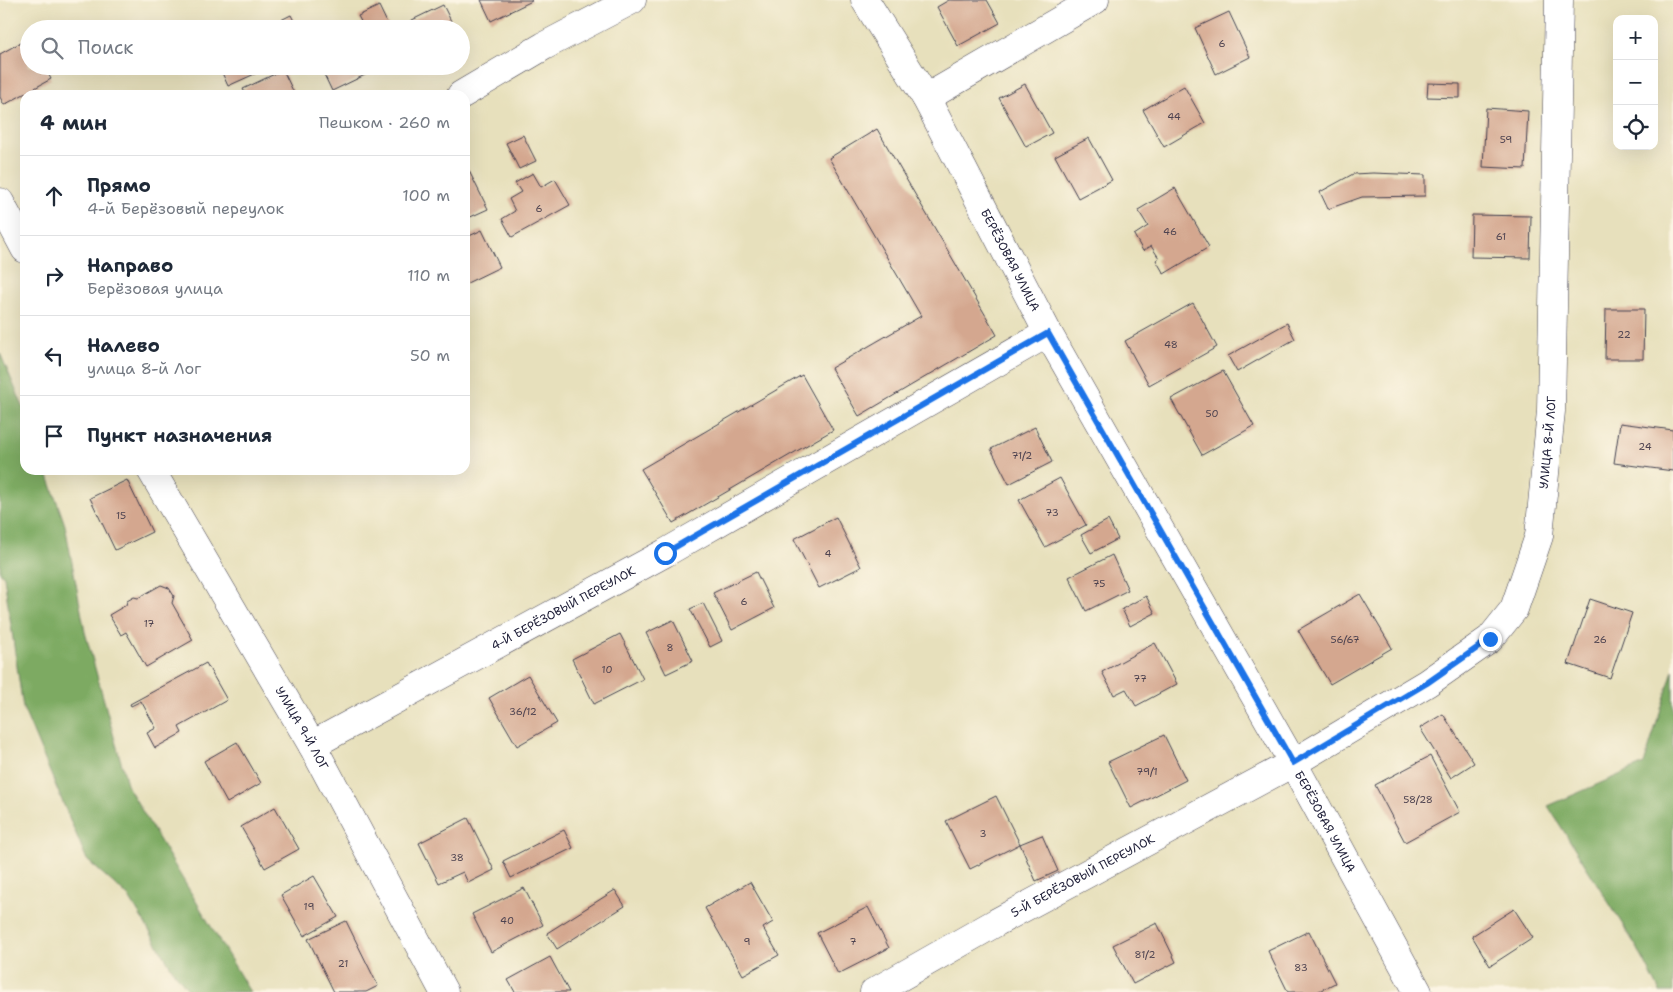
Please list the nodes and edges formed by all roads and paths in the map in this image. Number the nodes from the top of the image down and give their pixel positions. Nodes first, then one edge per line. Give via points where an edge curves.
1 (632, 0) edge
2 (865, 0) edge
3 (1095, 0) edge
4 (1559, 0) edge
5 (469, 90) edge
6 (926, 98) junction
7 (0, 202) edge
8 (20, 240) edge
9 (1048, 333) junction
10 (154, 475) edge
11 (312, 746) junction
12 (1293, 763) junction
13 (444, 992) edge
14 (874, 992) edge
15 (1418, 992) edge

1 - 5 street
2 - 6 street, БЕРЁЗОВАЯ УЛИЦА
3 - 6 street
4 - 12 street, УЛИЦА 8-Й ЛОГ via 1551,411 1540,536 1514,609 1490,639
6 - 9 street, БЕРЁЗОВАЯ УЛИЦА
7 - 8 street
9 - 11 street, 4-Й БЕРЁЗОВЫЙ ПЕРЕУЛОК via 665,553
9 - 12 street, БЕРЁЗОВАЯ УЛИЦА
10 - 11 street, УЛИЦА 9-Й ЛОГ
11 - 13 street, УЛИЦА 9-Й ЛОГ
12 - 14 street, 5-Й БЕРЁЗОВЫЙ ПЕРЕУЛОК
12 - 15 street, БЕРЁЗОВАЯ УЛИЦА

